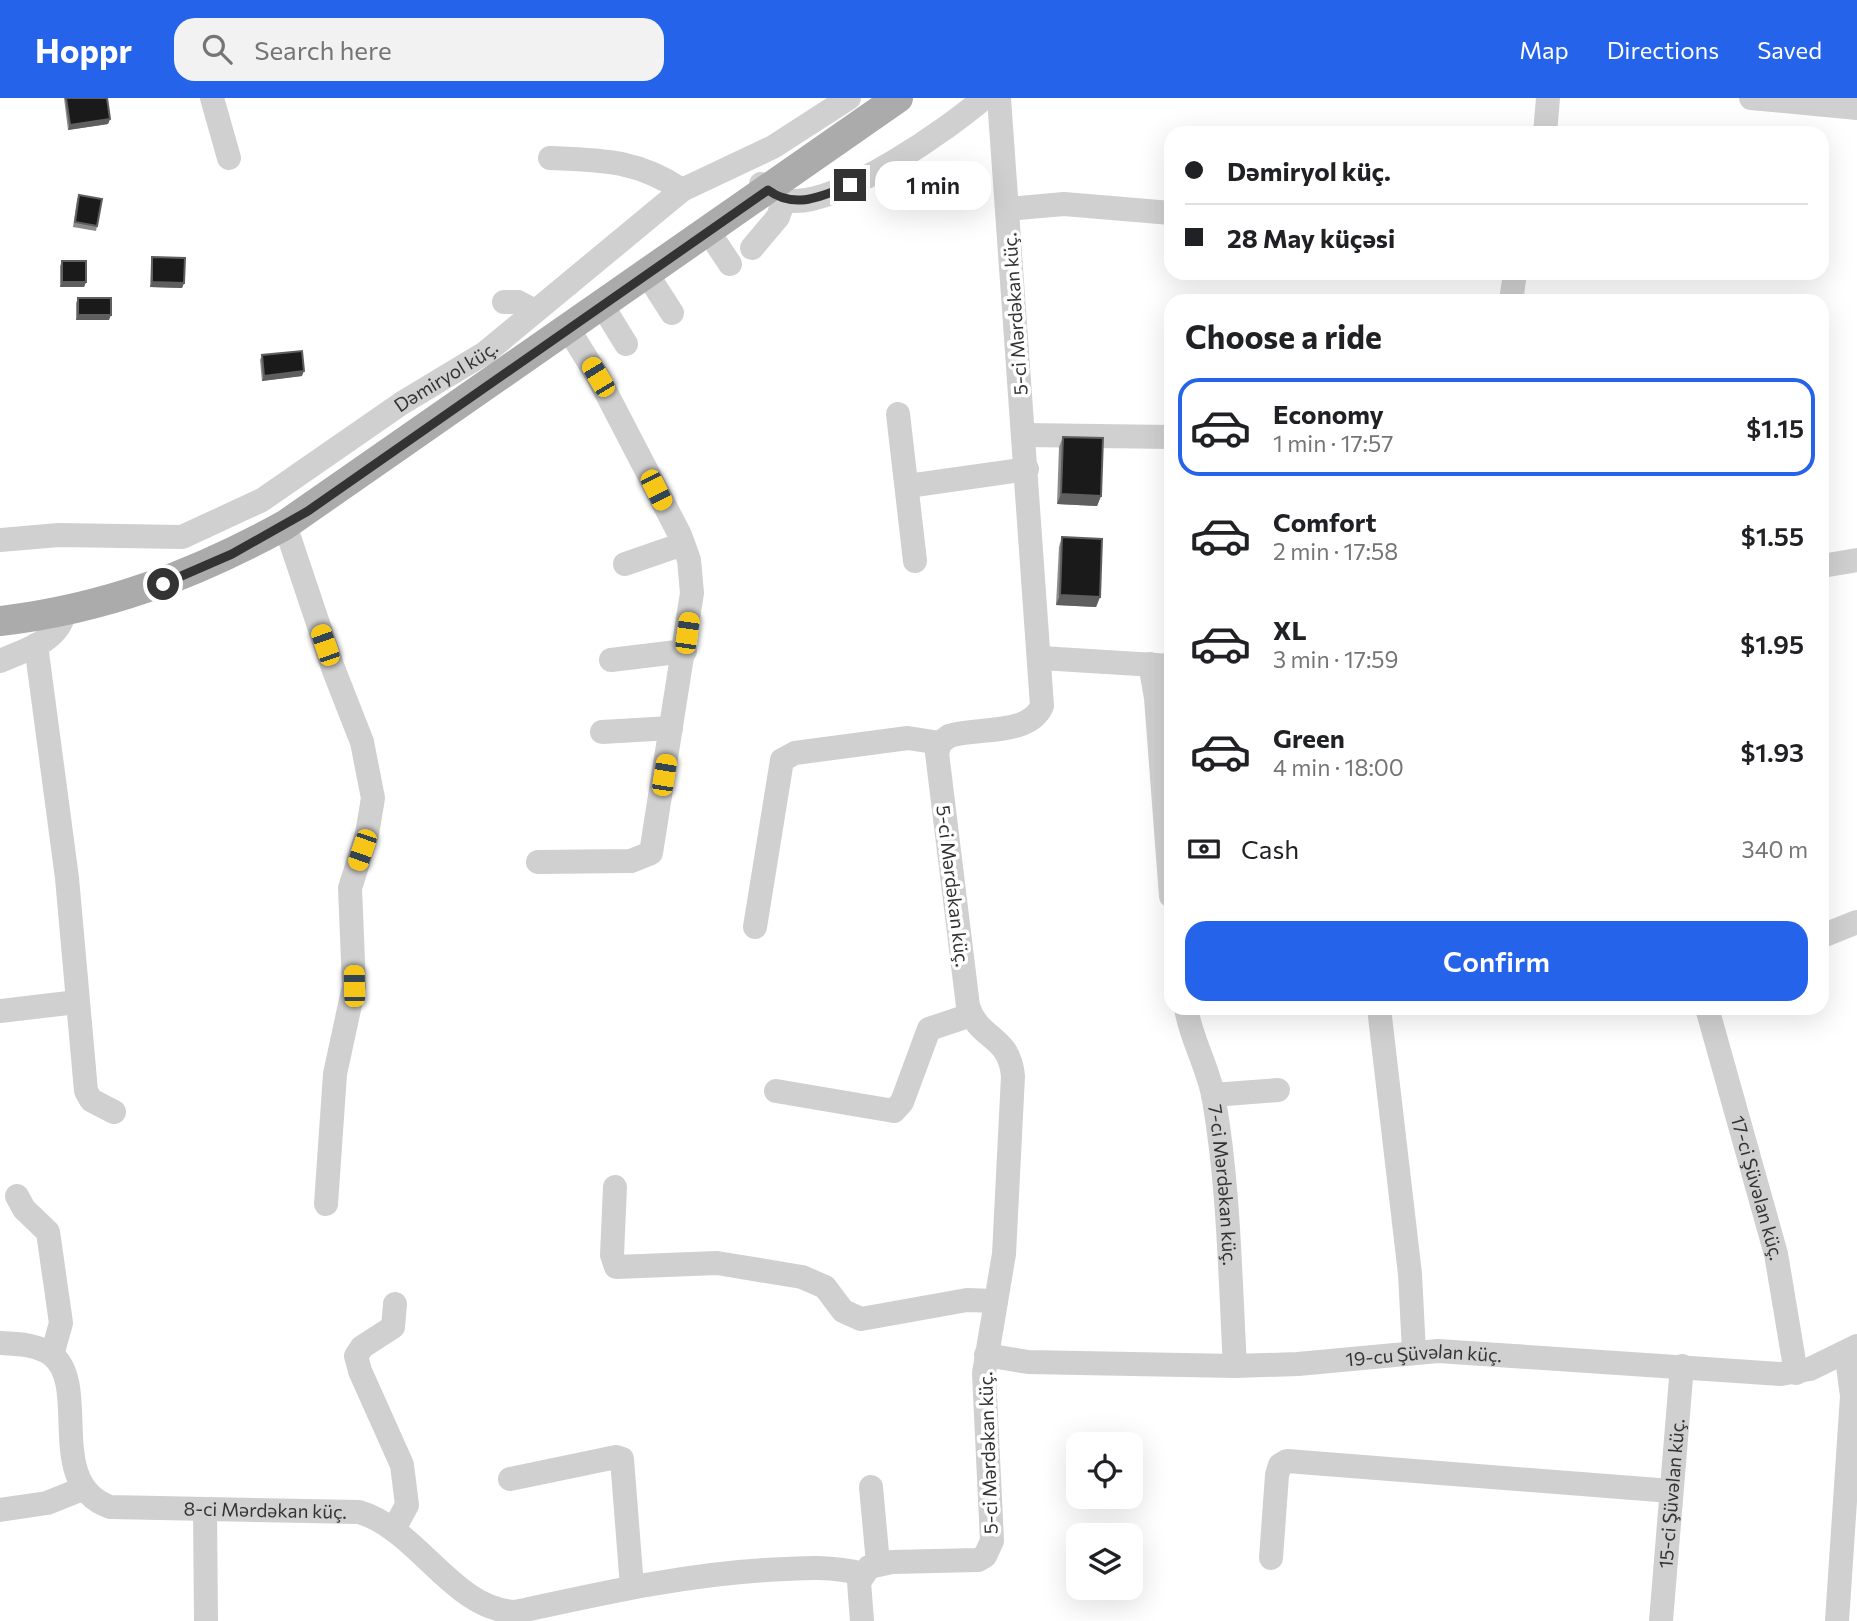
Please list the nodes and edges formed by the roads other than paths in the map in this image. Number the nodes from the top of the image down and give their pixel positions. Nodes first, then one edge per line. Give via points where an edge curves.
1 (212, 98) edge
2 (849, 98) edge
3 (884, 98) edge
4 (898, 98) edge
5 (984, 98) edge
6 (999, 98) edge
7 (1548, 98) edge
8 (1764, 99) edge
9 (1857, 108) edge
10 (1546, 126) edge
11 (229, 158) dead end
12 (550, 158) dead end
13 (681, 190) junction
14 (771, 191) junction
15 (1007, 209) junction
16 (1164, 212) edge
17 (708, 232) junction
18 (752, 248) dead end
19 (730, 264) dead end
20 (647, 274) junction
21 (504, 302) dead end
22 (602, 305) junction
23 (533, 310) junction
24 (672, 313) dead end
25 (569, 330) junction
26 (625, 344) dead end
27 (898, 414) dead end
28 (1025, 435) junction
29 (1164, 437) edge
30 (1027, 469) junction
31 (908, 486) junction
32 (285, 525) junction
33 (0, 540) edge
34 (683, 544) junction
35 (915, 561) dead end
36 (625, 564) dead end
37 (1856, 564) edge
38 (1829, 566) edge
39 (0, 611) edge
40 (65, 611) junction
41 (0, 621) edge
42 (36, 646) junction
43 (685, 651) junction
44 (1041, 658) junction
45 (611, 660) dead end
46 (0, 661) edge
47 (1160, 665) edge
48 (671, 728) junction
49 (602, 732) dead end
50 (940, 743) junction
51 (1164, 804) edge
52 (538, 862) dead end
53 (1857, 922) edge
54 (755, 927) dead end
55 (1829, 933) edge
56 (77, 1002) junction
57 (0, 1011) edge
58 (971, 1014) junction
59 (1188, 1015) edge
60 (1380, 1015) edge
61 (1709, 1015) edge
62 (1278, 1090) dead end
63 (776, 1091) dead end
64 (1213, 1095) junction
65 (114, 1112) dead end
66 (615, 1187) dead end
67 (18, 1196) dead end
68 (326, 1204) dead end
69 (996, 1301) junction
70 (395, 1304) dead end
71 (0, 1343) edge
72 (1850, 1350) edge
73 (1414, 1352) junction
74 (52, 1355) junction
75 (986, 1355) junction
76 (1235, 1366) junction
77 (1682, 1366) junction
78 (1796, 1373) junction
79 (510, 1479) dead end
80 (871, 1487) dead end
81 (82, 1489) junction
82 (1671, 1491) junction
83 (0, 1510) edge
84 (205, 1510) junction
85 (394, 1529) junction
86 (1271, 1558) dead end
87 (870, 1568) junction
88 (632, 1587) junction
89 (516, 1617) edge
90 (206, 1621) edge
91 (862, 1621) edge
92 (1661, 1621) edge
93 (1837, 1621) edge

1 - 11 street
2 - 13 street, Dəmiryol küç. via 773,147
3 - 14 main road
4 - 14 main road, Dəmiryol küç.
5 - 14 street via 949,126 850,185 812,199
6 - 15 street, 5-ci Mərdəkan küç.
7 - 10 street
8 - 9 street
12 - 13 street via 635,165
13 - 23 street, Dəmiryol küç.
14 - 17 main road, Dəmiryol küç.
14 - 18 street via 778,217
14 - 39 main road via 280,518 217,551 139,582
15 - 16 street via 1064,204
15 - 28 street, 5-ci Mərdəkan küç.
17 - 19 street
17 - 20 main road, Dəmiryol küç.
20 - 22 main road, Dəmiryol küç.
20 - 24 street
21 - 23 street via 518,302
22 - 25 main road, Dəmiryol küç.
22 - 26 street
23 - 33 street, Dəmiryol küç. via 485,353 401,403 279,491 194,534 158,539 75,535
25 - 32 main road, Dəmiryol küç.
25 - 34 street
27 - 31 street
28 - 29 street
28 - 30 street, 5-ci Mərdəkan küç.
30 - 31 street
30 - 44 street, 5-ci Mərdəkan küç.
31 - 35 street
32 - 40 main road, Dəmiryol küç. via 183,576
32 - 68 street via 362,742 373,798 350,888 354,986 335,1074
34 - 36 street
34 - 43 street via 692,593
37 - 38 street
40 - 41 main road, Dəmiryol küç.
40 - 42 street via 59,629
42 - 46 street
42 - 56 street via 67,878
43 - 45 street
43 - 48 street
44 - 47 street
44 - 50 street, 5-ci Mərdəkan küç. via 1042,706 1032,720 957,733
47 - 51 street via 1156,698
48 - 49 street
48 - 52 street via 651,853 631,861
50 - 54 street via 908,738 794,753 782,760
50 - 58 street, 5-ci Mərdəkan küç. via 939,771
53 - 55 street
56 - 57 street
56 - 65 street via 86,1091 91,1100
58 - 63 street via 929,1029 902,1102 894,1111
58 - 69 street, 5-ci Mərdəkan küç. via 1012,1061 1007,1224
59 - 64 street, 7-ci Mərdəkan küç.
60 - 73 street via 1410,1274
61 - 78 street, 17-ci Şüvəlan küç. via 1776,1254
62 - 64 street
64 - 76 street, 7-ci Mərdəkan küç. via 1223,1154
66 - 69 street via 612,1255 616,1267 717,1263 802,1277 825,1287 843,1311 861,1319 967,1300
67 - 74 street via 24,1209 48,1232 61,1323
69 - 75 street, 5-ci Mərdəkan küç.
70 - 85 street via 393,1327 356,1356 402,1465 407,1505
71 - 74 street via 32,1346
72 - 78 street, 19-cu Şüvəlan küç.
72 - 93 street via 1852,1396
73 - 76 street, 19-cu Şüvəlan küç.
73 - 77 street, 19-cu Şüvəlan küç.
74 - 81 street via 66,1384
75 - 76 street, 19-cu Şüvəlan küç. via 1028,1362
75 - 87 street, 5-ci Mərdəkan küç. via 990,1550 978,1559
77 - 78 street, 19-cu Şüvəlan küç.
77 - 82 street, 15-ci Şüvəlan küç.
79 - 88 street via 621,1459
80 - 87 street
81 - 83 street via 47,1503
81 - 84 street, 8-ci Mərdəkan küç. via 110,1507
82 - 86 street via 1287,1461 1277,1475
82 - 92 street, 15-ci Şüvəlan küç.
84 - 85 street, 8-ci Mərdəkan küç. via 344,1510 370,1515
84 - 90 street
85 - 89 street, 8-ci Mərdəkan küç. via 472,1597
87 - 88 street, 8-ci Mərdəkan küç. via 795,1568
87 - 91 street via 859,1592
88 - 89 street, 8-ci Mərdəkan küç.

